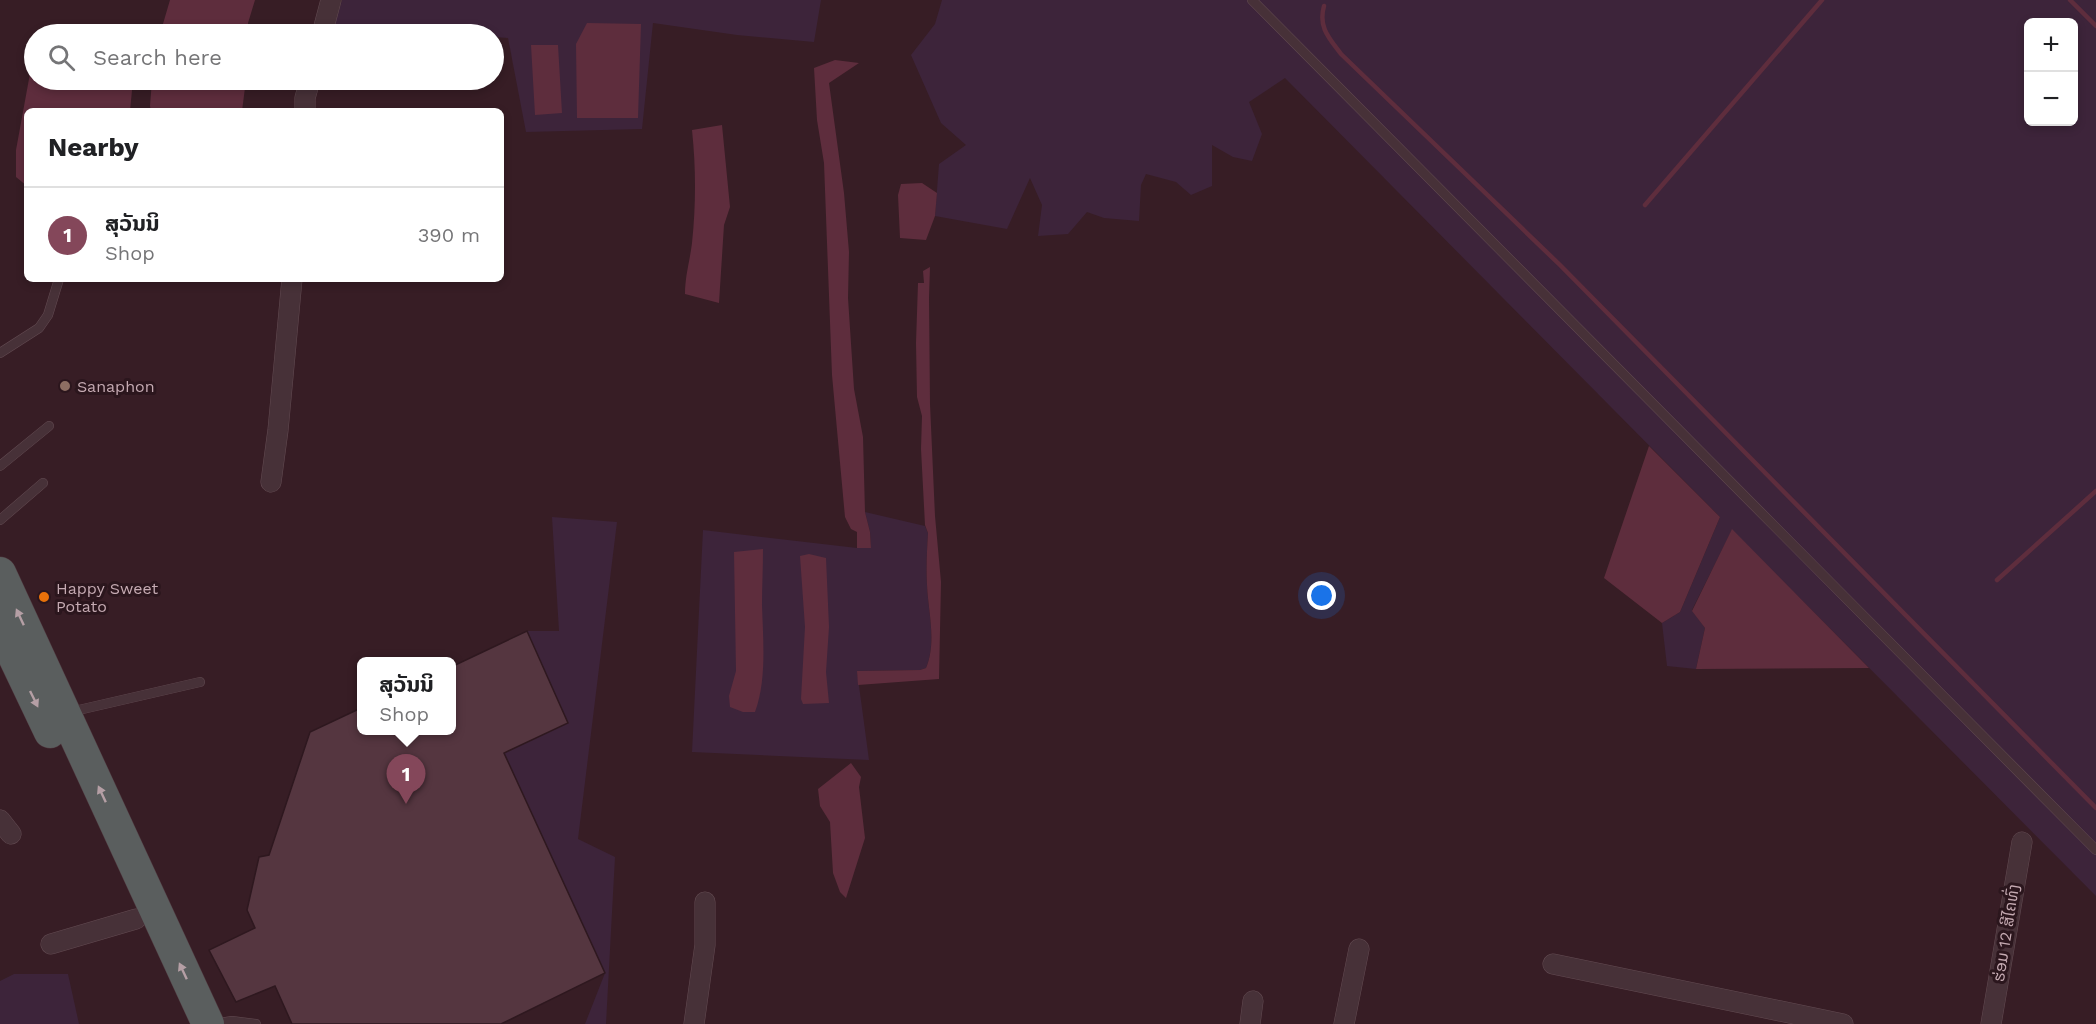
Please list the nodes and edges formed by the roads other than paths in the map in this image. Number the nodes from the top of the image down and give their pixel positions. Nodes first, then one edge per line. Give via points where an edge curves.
1 (331, 0) edge
2 (1252, 0) edge
3 (325, 24) edge
4 (307, 90) edge
5 (305, 108) edge
6 (58, 282) edge
7 (292, 282) edge
8 (0, 352) edge
9 (49, 426) dead end
10 (0, 466) edge
11 (271, 482) dead end
12 (42, 483) dead end
13 (0, 520) edge
14 (0, 573) edge
15 (3, 641) edge
16 (200, 682) dead end
17 (65, 713) junction
18 (2022, 842) dead end
19 (2096, 850) edge
20 (705, 902) dead end
21 (136, 919) junction
22 (51, 944) dead end
23 (1359, 949) dead end
24 (1553, 964) dead end
25 (1253, 1000) dead end
26 (185, 1024) edge
27 (208, 1024) edge
28 (213, 1024) edge
29 (256, 1024) edge
30 (694, 1024) edge
31 (1250, 1024) edge
32 (1344, 1024) edge
33 (1843, 1024) edge
34 (1991, 1024) edge

1 - 3 street
2 - 19 lane
4 - 5 street
6 - 8 lane via 48,315 39,328
7 - 11 street
9 - 10 lane
12 - 13 lane
17 -> 14 highway
15 -> 21 highway
16 - 17 lane
27 -> 17 highway
18 - 34 street, ຮ່ອມ 12 ສີໄຄທົ່ງ
20 - 30 street via 705,945
21 - 22 street
21 - 26 highway
23 - 32 street
24 - 33 street
25 - 31 street
28 - 29 lane

